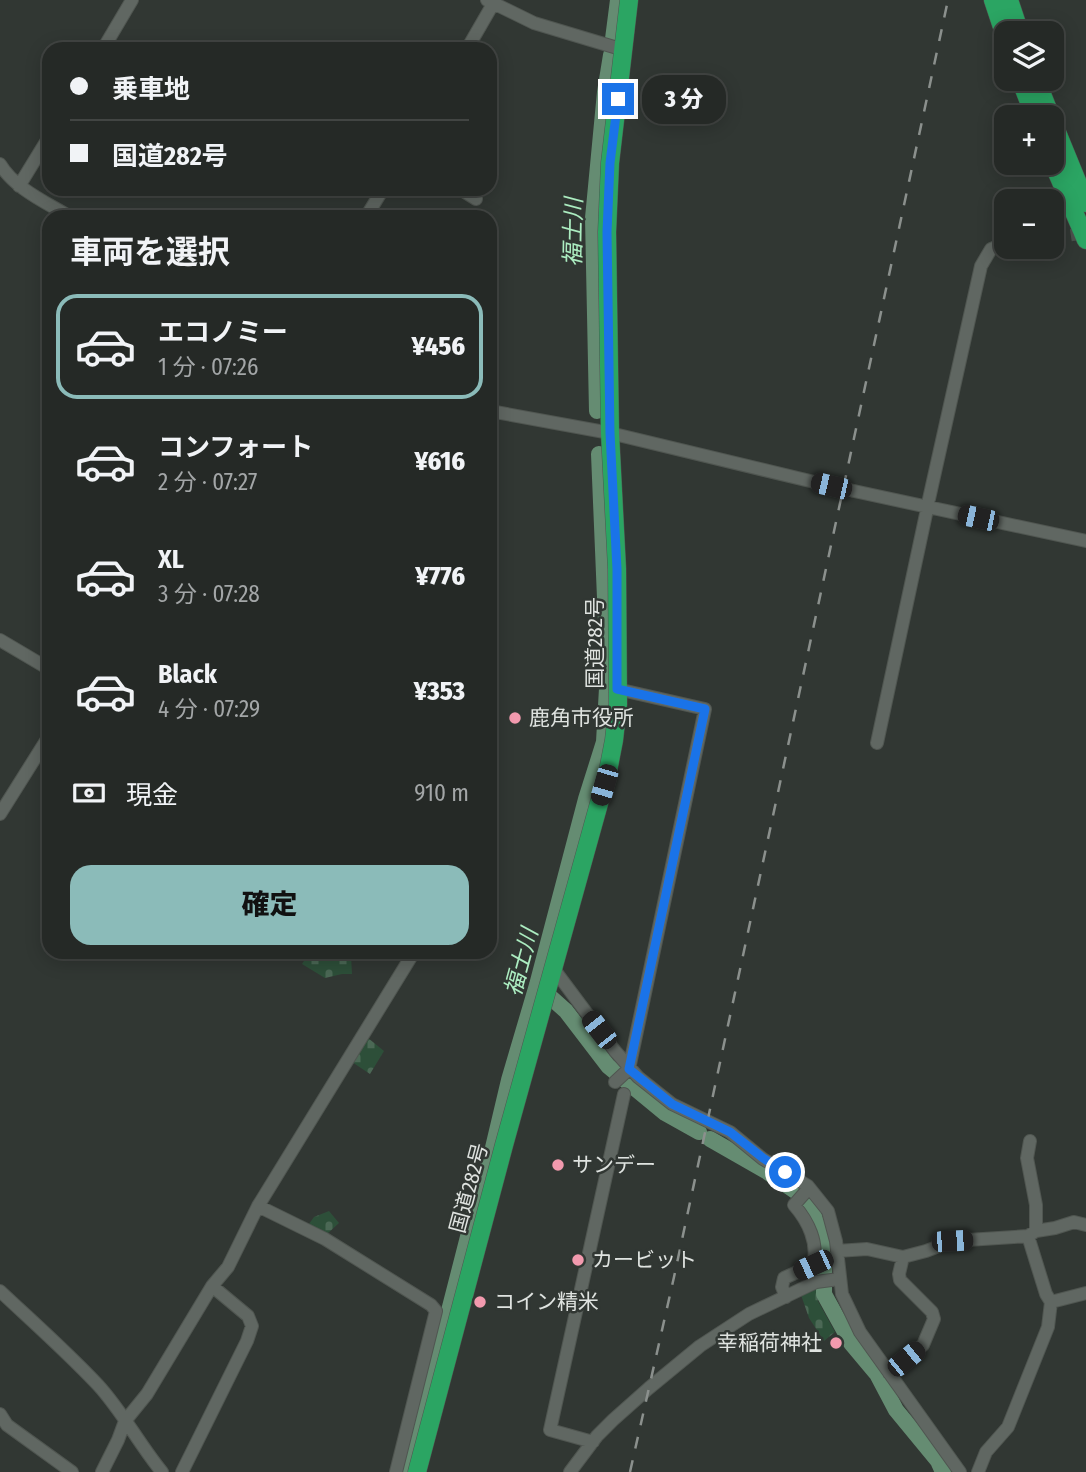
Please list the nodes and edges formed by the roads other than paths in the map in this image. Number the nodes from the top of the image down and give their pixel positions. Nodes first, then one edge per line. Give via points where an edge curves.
1 (132, 0) edge
2 (629, 0) edge
3 (993, 0) edge
4 (1009, 0) edge
5 (490, 2) edge
6 (1000, 21) edge
7 (1016, 21) edge
8 (107, 42) edge
9 (470, 42) edge
10 (624, 50) junction
11 (42, 148) edge
12 (1064, 150) edge
13 (0, 164) edge
14 (1058, 175) edge
15 (19, 186) junction
16 (471, 196) edge
17 (476, 199) dead end
18 (1086, 202) edge
19 (58, 210) edge
20 (1086, 240) edge
21 (994, 248) edge
22 (497, 412) edge
23 (610, 433) junction
24 (929, 499) dead end
25 (926, 514) dead end
26 (1086, 541) edge
27 (0, 640) edge
28 (42, 665) edge
29 (617, 689) junction
30 (877, 743) dead end
31 (42, 747) edge
32 (0, 814) edge
33 (410, 959) edge
34 (552, 973) junction
35 (627, 1070) junction
36 (615, 1082) dead end
37 (624, 1094) dead end
38 (1030, 1142) dead end
39 (809, 1188) junction
40 (258, 1206) junction
41 (1086, 1225) edge
42 (1032, 1233) junction
43 (837, 1251) junction
44 (903, 1257) junction
45 (839, 1279) junction
46 (212, 1286) junction
47 (0, 1291) edge
48 (1086, 1293) edge
49 (786, 1297) junction
50 (1051, 1302) junction
51 (889, 1373) junction
52 (0, 1414) edge
53 (125, 1421) junction
54 (407, 1431) junction
55 (427, 1434) junction
56 (593, 1441) junction
57 (72, 1472) edge
58 (102, 1472) edge
59 (162, 1472) edge
60 (182, 1472) edge
61 (396, 1472) edge
62 (417, 1472) edge
63 (570, 1472) edge
64 (960, 1472) edge
65 (978, 1472) edge

1 - 8 street
2 - 10 highway, 国道282号
3 - 6 highway
4 - 7 highway
5 - 9 street
5 - 10 street via 534,23
10 - 23 highway, 国道282号 via 607,232
11 - 15 street
12 - 18 highway
13 - 15 street
14 - 20 highway
15 - 19 street
16 - 17 street
21 - 24 street via 981,267
22 - 23 street
23 - 26 street, bridge
23 - 29 highway, 国道282号
25 - 30 street
27 - 28 street
29 - 34 highway, 国道282号 via 608,771
29 - 35 street via 705,709
31 - 32 street
33 - 40 street
34 - 35 street
34 - 55 highway, 国道282号
35 - 36 street
35 - 39 street via 672,1104 730,1132
37 - 56 street via 550,1430
38 - 42 street
39 - 43 street via 828,1211
39 - 49 street via 794,1205 810,1227 815,1262 784,1278
40 - 46 street via 228,1267
40 - 54 street via 326,1239 436,1311
41 - 42 street via 1074,1222
42 - 44 street via 952,1241
42 - 50 street
43 - 44 street via 867,1249
43 - 45 street
44 - 51 street via 900,1280 932,1312 934,1320 923,1346
45 - 49 street via 816,1282
45 - 51 street via 860,1332
46 - 53 street via 147,1394
46 - 60 street via 248,1316 252,1326
47 - 53 street via 98,1385
48 - 50 street
49 - 56 street via 749,1314 700,1346
50 - 65 street via 1048,1326 1007,1427 986,1452
51 - 64 street
52 - 57 street via 7,1425
53 - 58 street
53 - 59 street
54 - 55 street
54 - 61 street
55 - 62 highway, 国道282号
56 - 63 street

